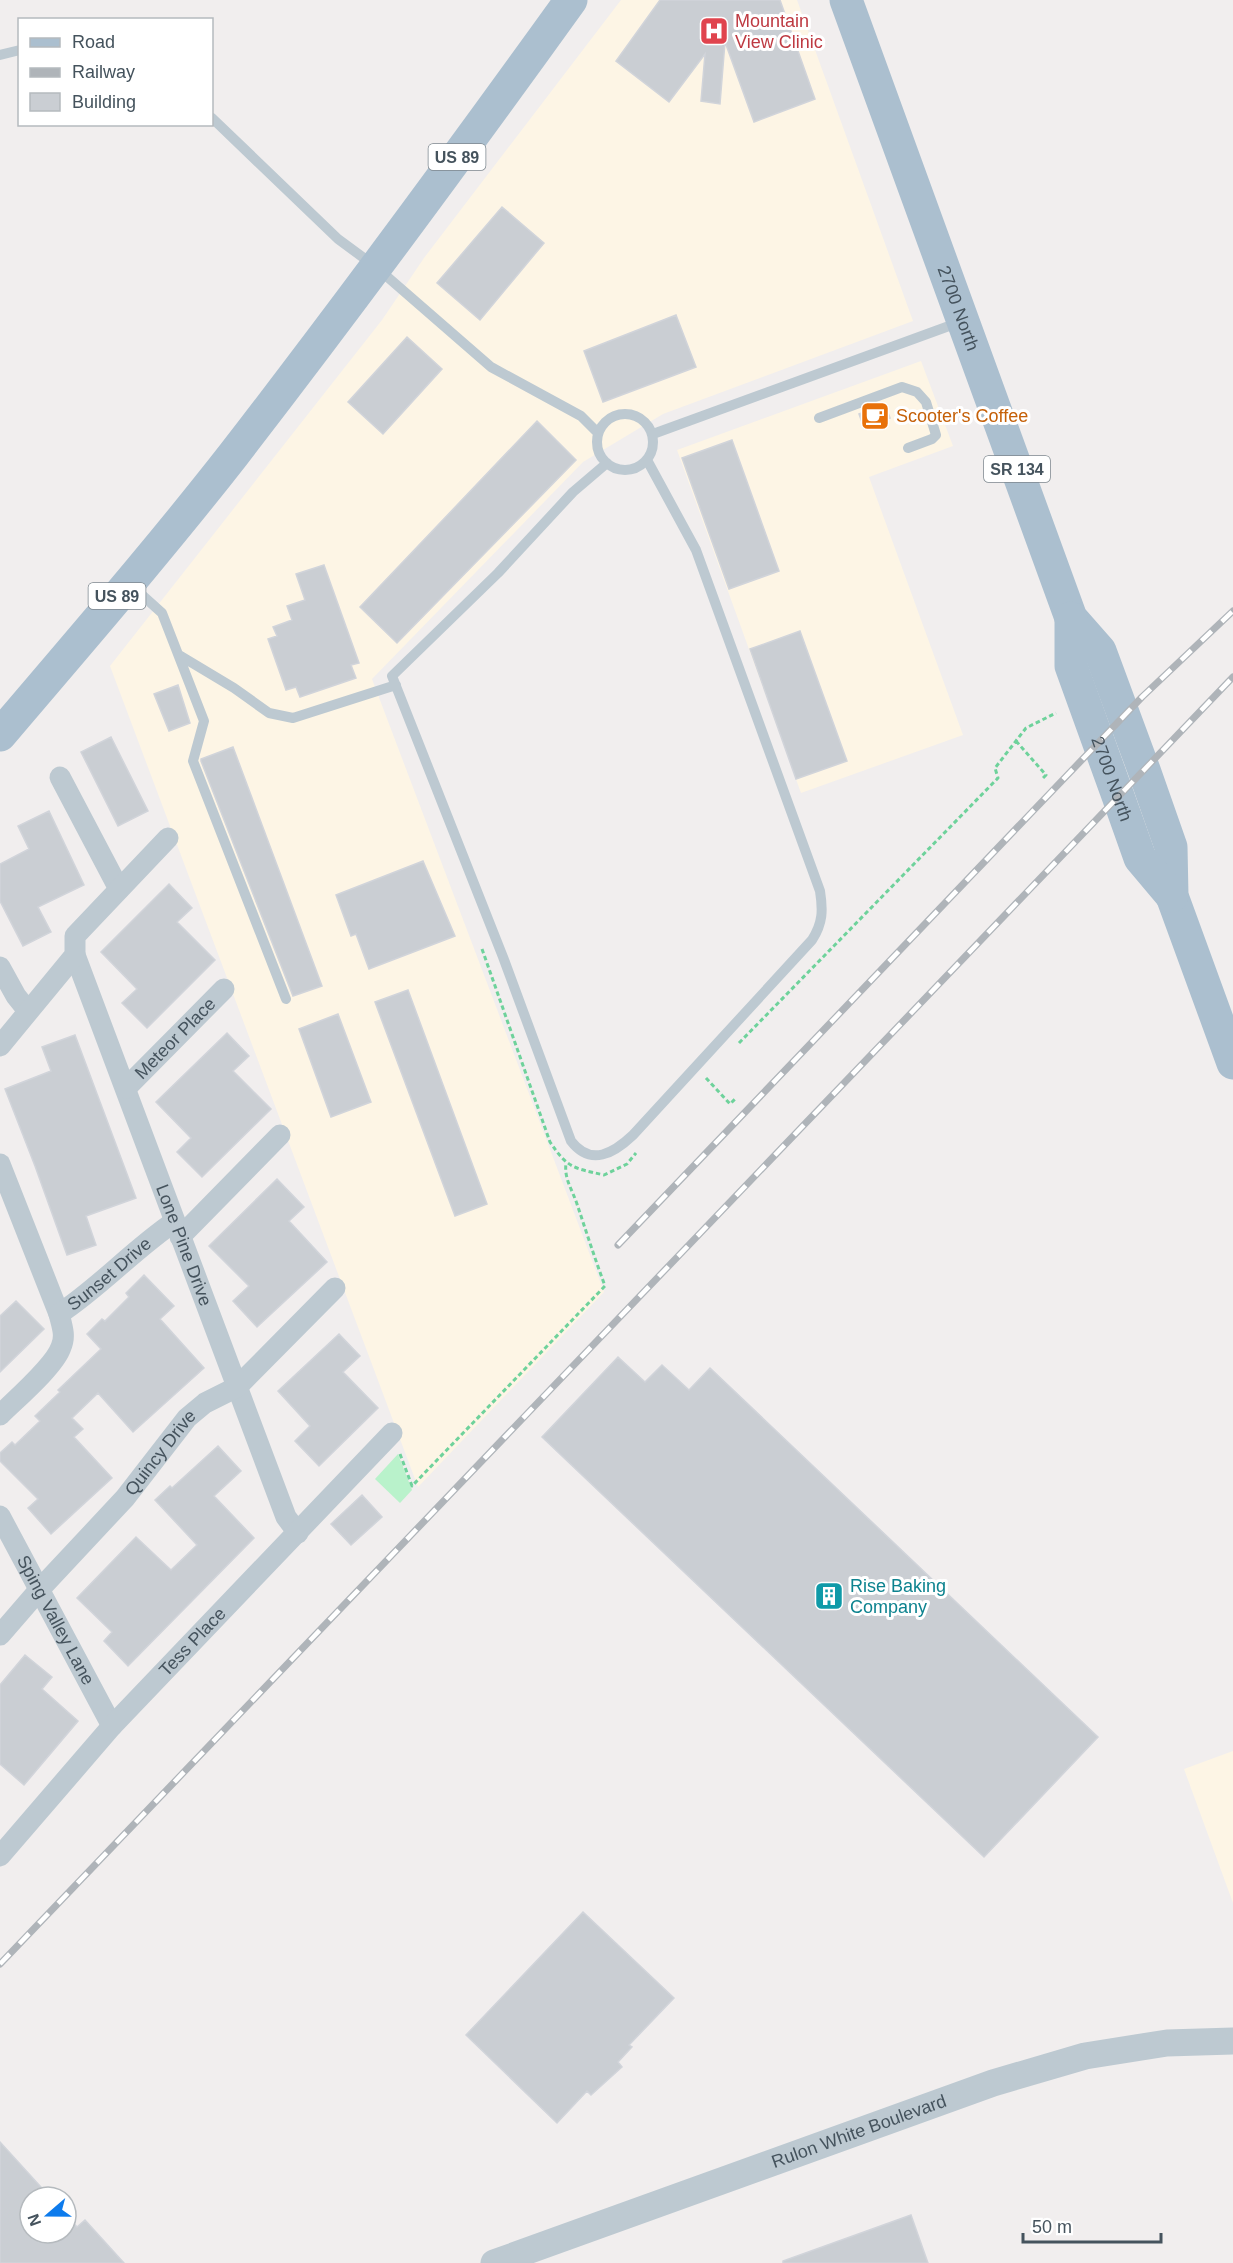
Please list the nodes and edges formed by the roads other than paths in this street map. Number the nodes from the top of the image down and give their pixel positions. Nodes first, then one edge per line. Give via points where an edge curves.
1 (572, 0) edge
2 (846, 0) edge
3 (18, 50) edge
4 (0, 55) edge
5 (213, 119) edge
6 (376, 267) junction
7 (963, 321) junction
8 (819, 418) dead end
9 (598, 433) junction
10 (653, 434) junction
11 (908, 448) dead end
12 (647, 460) junction
13 (607, 464) junction
14 (128, 583) junction
15 (178, 655) junction
16 (396, 685) junction
17 (0, 735) edge
18 (60, 777) dead end
19 (168, 838) dead end
20 (119, 889) junction
21 (75, 955) junction
22 (0, 968) edge
23 (224, 988) dead end
24 (286, 999) dead end
25 (28, 1011) junction
26 (0, 1046) edge
27 (1233, 1063) edge
28 (126, 1088) junction
29 (280, 1136) dead end
30 (0, 1164) edge
31 (177, 1229) junction
32 (335, 1288) dead end
33 (59, 1314) junction
34 (237, 1387) junction
35 (0, 1415) edge
36 (392, 1433) dead end
37 (0, 1516) edge
38 (298, 1533) junction
39 (39, 1590) junction
40 (0, 1635) edge
41 (112, 1726) junction
42 (0, 1856) edge
43 (1233, 2041) edge
44 (494, 2263) edge

1 - 6 main road, US 89
2 - 7 main road, 2700 North / SR 134
3 - 4 lane
5 - 6 lane via 338,239
6 - 9 lane via 491,367 581,416
6 - 14 main road, US 89 via 232,456
7 - 10 lane
7 - 27 main road, 2700 North / SR 134 via 1071,618 1071,666 1140,858 1172,896
8 - 11 lane via 902,387 917,392 926,402 936,435
9 - 10 lane via 611,416 631,413 641,417
9 - 13 lane via 599,455
10 - 12 lane via 652,452
12 - 13 lane via 627,470
12 - 16 lane via 696,550 820,891 822,913 812,940 633,1135 614,1150 589,1155 571,1141
13 - 16 lane via 573,492 498,573 392,676
14 - 15 lane via 162,614
14 - 17 main road, US 89
15 - 16 lane via 269,713 293,718
15 - 24 lane via 204,721 193,761
18 - 20 street
19 - 20 street
20 - 21 street via 75,936
21 - 25 street
21 - 28 street, Lone Pine Drive
22 - 25 street
23 - 28 street, Meteor Place
25 - 26 street
28 - 31 street, Lone Pine Drive
29 - 31 street, Sunset Drive
30 - 33 street
31 - 33 street, Sunset Drive via 148,1240 85,1297
31 - 34 street, Lone Pine Drive
32 - 34 street, Quincy Drive
33 - 35 street, Sunset Drive via 64,1334 61,1348
34 - 38 street, Lone Pine Drive via 286,1517
34 - 39 street, Quincy Drive via 205,1403 187,1418 125,1498
36 - 38 street, Tess Place
37 - 39 street, Sping Valley Lane
38 - 41 street, Tess Place
39 - 40 street, Quincy Drive
39 - 41 street, Sping Valley Lane
41 - 42 street, Tess Place
43 - 44 street, Rulon White Boulevard via 1167,2043 1085,2056 993,2083

